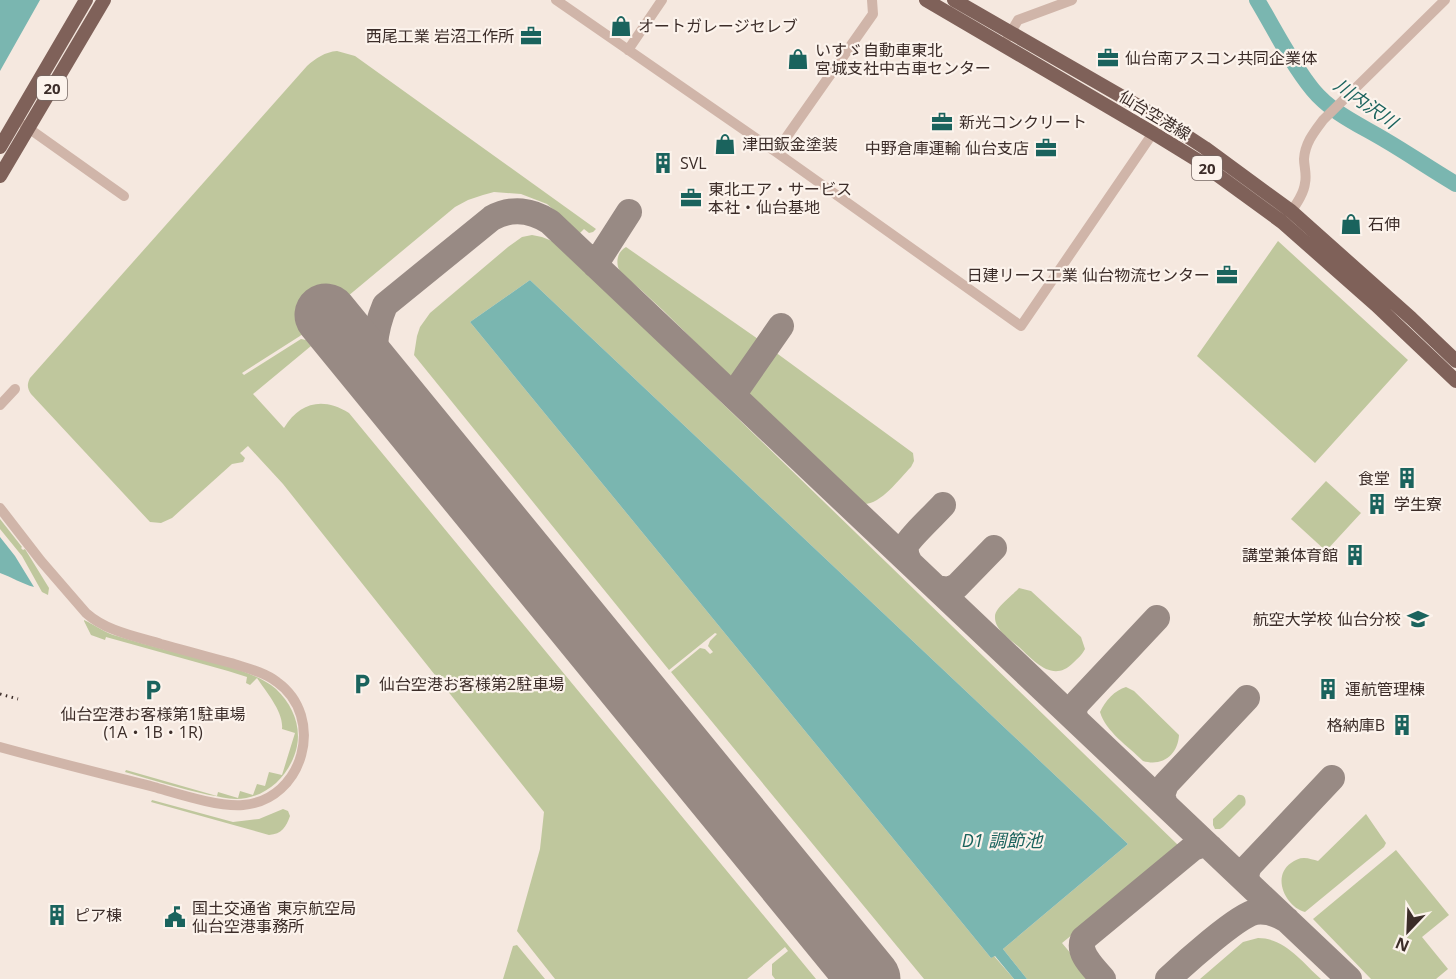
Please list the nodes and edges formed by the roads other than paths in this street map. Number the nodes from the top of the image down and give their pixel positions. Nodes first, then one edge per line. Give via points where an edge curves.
1 (86, 0) edge
2 (104, 0) edge
3 (556, 0) edge
4 (662, 0) edge
5 (872, 0) edge
6 (926, 0) edge
7 (954, 0) edge
8 (1072, 0) edge
9 (1445, 0) edge
10 (1011, 32) junction
11 (1003, 45) junction
12 (628, 50) junction
13 (15, 120) junction
14 (29, 128) junction
15 (1154, 133) junction
16 (0, 147) edge
17 (776, 152) junction
18 (0, 176) edge
19 (124, 196) dead end
20 (1287, 217) junction
21 (1456, 361) edge
22 (1456, 381) edge
23 (15, 389) dead end
24 (0, 405) edge
25 (0, 508) edge
26 (0, 747) edge

1 - 13 main road, 20
2 - 14 main road, 20
3 - 12 street
4 - 12 street
5 - 17 street via 873,14
6 - 11 main road, 仙台空港線 / 20
7 - 10 main road, 仙台空港線 / 20
8 - 10 street via 1018,20
9 - 20 street via 1312,133 1304,157 1306,182
10 - 11 street
10 - 20 main road, 仙台空港線 / 20 via 1205,148
11 - 15 main road, 仙台空港線 / 20
12 - 17 street
13 - 14 street
13 - 16 main road, 20
14 - 18 main road, 20
14 - 19 street
15 - 17 street via 1021,326
15 - 20 main road, 仙台空港線 / 20
20 - 21 main road, 仙台空港線 / 20 via 1411,318
20 - 22 main road, 仙台空港線 / 20
23 - 24 street
25 - 26 street via 93,620 117,632 243,667 277,682 294,701 304,744 297,767 283,787 257,802 243,805 172,792

